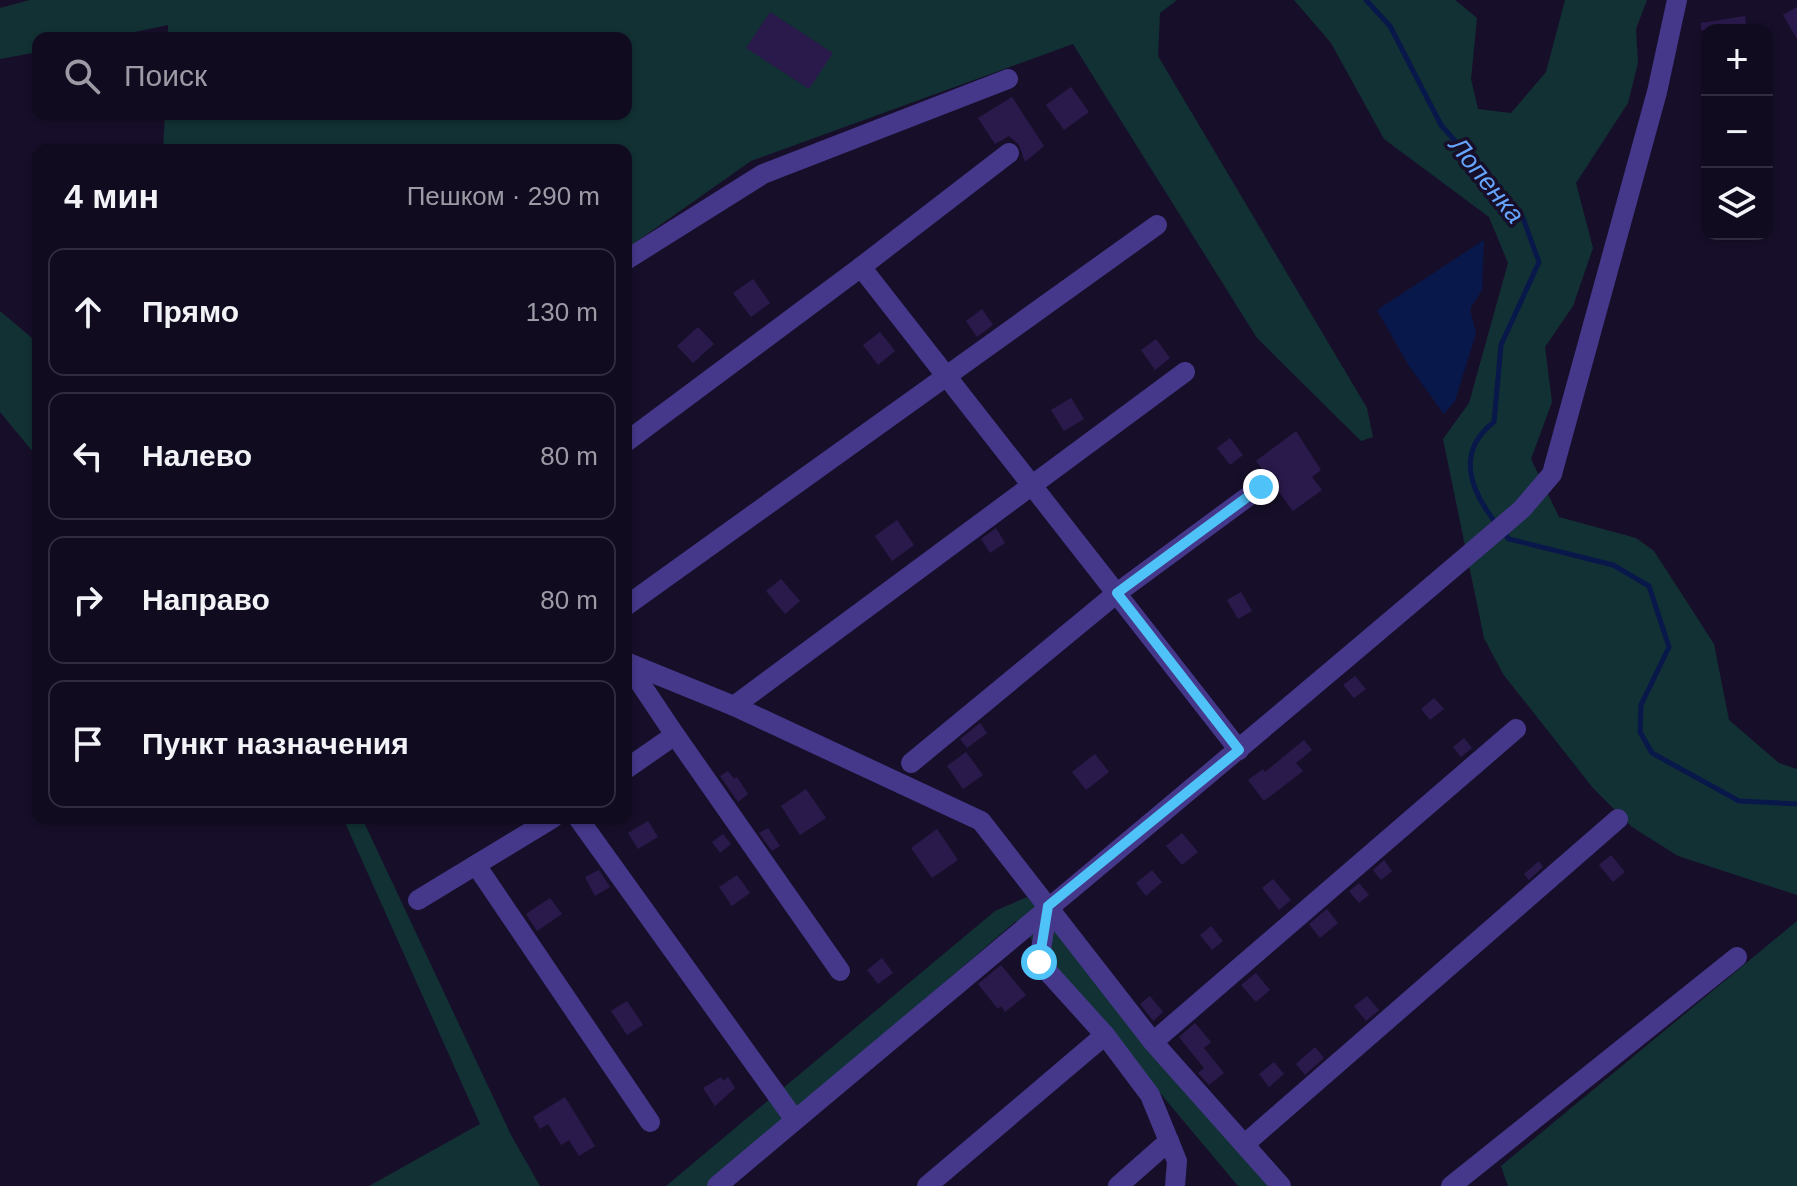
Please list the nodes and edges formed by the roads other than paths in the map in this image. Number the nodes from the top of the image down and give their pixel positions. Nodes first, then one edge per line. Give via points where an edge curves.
1 (1677, 0) edge
2 (1008, 79) dead end
3 (1009, 153) dead end
4 (1157, 225) dead end
5 (632, 256) edge
6 (861, 267) junction
7 (1185, 372) dead end
8 (946, 377) junction
9 (632, 438) edge
10 (1031, 484) junction
11 (1261, 487) dead end
12 (1117, 593) junction
13 (632, 602) edge
14 (632, 664) edge
15 (632, 671) edge
16 (734, 706) junction
17 (1516, 729) dead end
18 (675, 735) junction
19 (1239, 750) junction
20 (911, 763) dead end
21 (632, 765) edge
22 (1618, 819) dead end
23 (543, 824) edge
24 (582, 824) edge
25 (476, 865) junction
26 (418, 900) dead end
27 (1048, 906) junction
28 (1737, 957) dead end
29 (840, 971) dead end
30 (1105, 1035) junction
31 (1153, 1042) junction
32 (795, 1120) junction
33 (650, 1122) dead end
34 (1169, 1141) junction
35 (1246, 1143) junction
36 (717, 1186) edge
37 (927, 1186) edge
38 (1118, 1186) edge
39 (1175, 1186) edge
40 (1281, 1186) edge
41 (1451, 1186) edge

1 - 19 street via 1657,92 1552,474 1522,509
2 - 5 street via 763,174
3 - 6 street
4 - 8 street
6 - 8 street
6 - 9 street
7 - 10 street
8 - 10 street
8 - 13 street
10 - 12 street
10 - 16 street
11 - 12 street
12 - 19 street
12 - 20 street
14 - 16 street
15 - 18 street
16 - 27 street via 981,821
17 - 31 street
18 - 21 street
18 - 29 street
19 - 27 street
22 - 35 street
23 - 25 street
24 - 32 street
25 - 26 street
25 - 33 street
27 - 30 street via 1039,962
27 - 31 street
27 - 32 street
28 - 41 street
30 - 34 street via 1150,1095
30 - 37 street
31 - 35 street
32 - 36 street
34 - 38 street
34 - 39 street via 1177,1161
35 - 40 street

